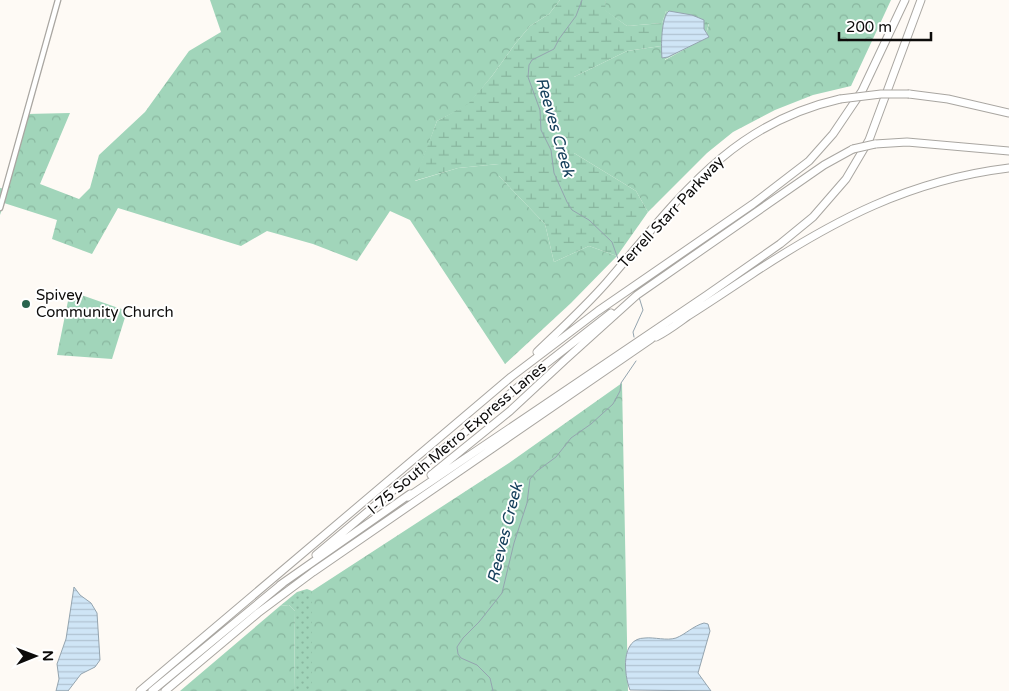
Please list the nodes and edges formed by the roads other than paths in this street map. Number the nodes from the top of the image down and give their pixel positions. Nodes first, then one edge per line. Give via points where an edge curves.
1 (58, 0) edge
2 (905, 0) edge
3 (922, 0) edge
4 (1009, 113) edge
5 (1009, 151) edge
6 (1009, 168) edge
7 (0, 208) edge
8 (654, 272) junction
9 (621, 307) junction
10 (683, 311) junction
11 (651, 339) junction
12 (511, 377) junction
13 (435, 455) junction
14 (408, 497) junction
15 (280, 586) junction
16 (140, 691) edge
17 (152, 691) edge
18 (165, 691) edge

1 - 7 street
2 - 8 highway via 862,91 824,145 795,173
3 - 10 highway via 874,128 846,179 819,212 796,232
4 - 12 highway, Terrell Starr Parkway, bridge via 948,99 876,94 840,99 772,122 724,154 684,193 587,303
5 - 9 highway, I-75 South Metro Express Lanes, bridge via 907,142 853,149 830,161
6 - 11 highway via 962,176 914,190 842,220
8 - 12 highway
8 - 13 highway via 560,346
9 - 13 highway, I-75 South Metro Express Lanes via 573,341
9 - 14 highway, I-75 South Metro Express Lanes via 510,411
10 - 11 highway
10 - 14 highway
11 - 18 highway via 312,572
12 - 16 highway
13 - 15 highway, I-75 South Metro Express Lanes
14 - 15 highway, I-75 South Metro Express Lanes
15 - 17 highway, I-75 South Metro Express Lanes

